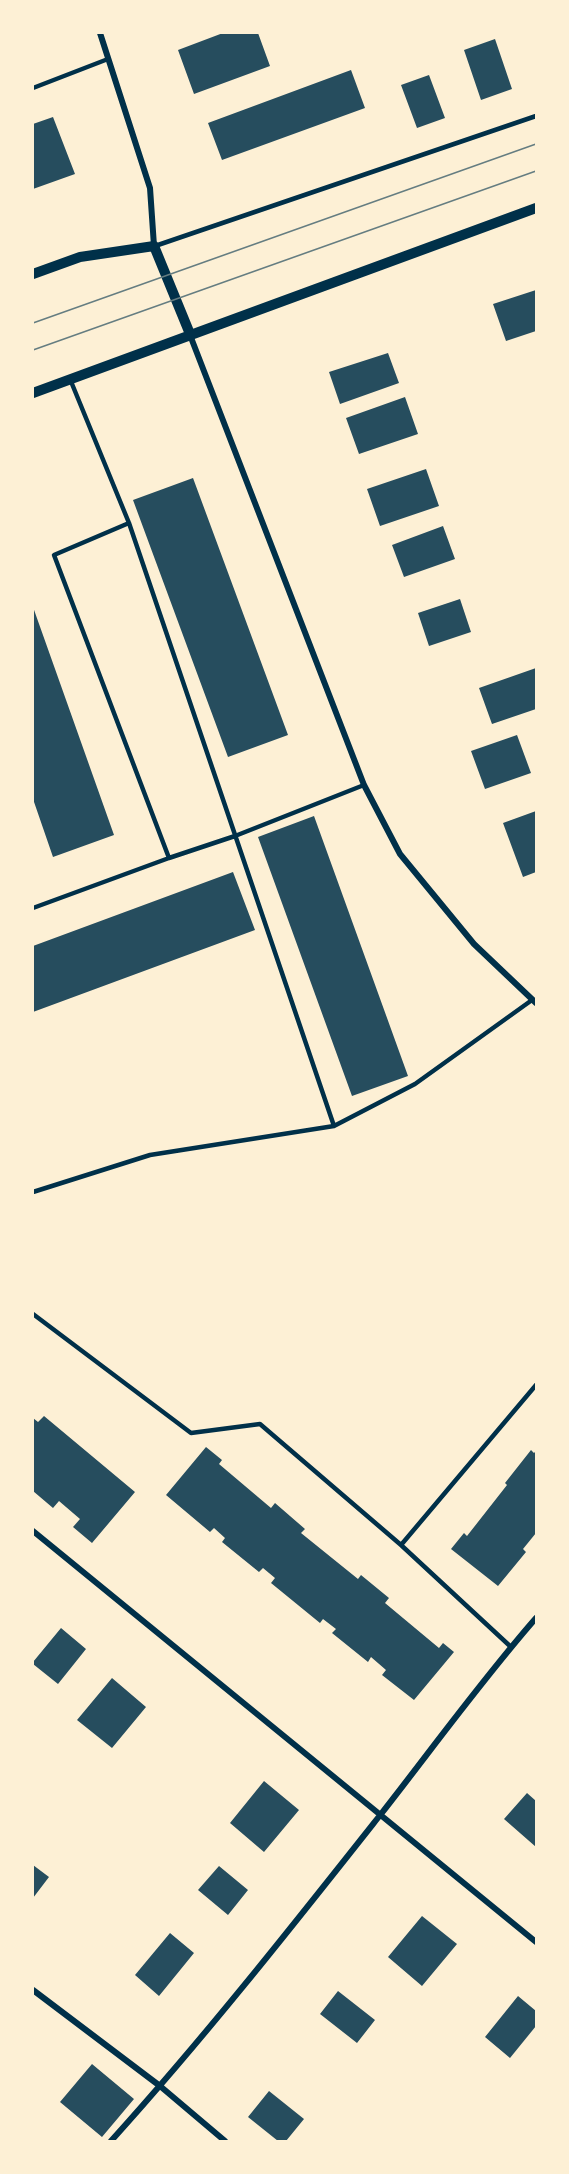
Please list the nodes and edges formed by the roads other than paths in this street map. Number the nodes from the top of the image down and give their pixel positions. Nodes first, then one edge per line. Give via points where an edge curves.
1 (100, 33) edge
2 (108, 59) junction
3 (33, 88) edge
4 (536, 116) edge
5 (536, 208) edge
6 (154, 246) junction
7 (33, 274) edge
8 (190, 334) junction
9 (70, 379) junction
10 (33, 393) edge
11 (129, 523) junction
12 (364, 785) junction
13 (235, 836) junction
14 (169, 858) junction
15 (33, 908) edge
16 (534, 1001) edge
17 (334, 1126) junction
18 (33, 1192) edge
19 (33, 1314) edge
20 (536, 1385) edge
21 (33, 1531) edge
22 (401, 1545) junction
23 (536, 1618) edge
24 (510, 1647) junction
25 (380, 1815) junction
26 (536, 1942) edge
27 (33, 1990) edge
28 (160, 2086) junction
29 (111, 2141) edge
30 (225, 2141) edge

1 - 2 street
2 - 3 lane
2 - 6 street via 150,188
4 - 6 lane
5 - 8 street
6 - 7 street via 80,257
6 - 8 street
8 - 9 street
8 - 12 street
9 - 10 street
9 - 11 lane
11 - 13 lane
11 - 14 lane via 54,555
12 - 13 lane
12 - 16 street via 400,854 474,944
13 - 14 lane
13 - 17 lane
14 - 15 lane
16 - 17 lane via 415,1084
17 - 18 lane via 150,1155
19 - 22 lane via 191,1433 260,1424
20 - 22 lane
21 - 25 street
22 - 24 lane
23 - 24 street
24 - 25 street
25 - 26 street
25 - 28 street
27 - 28 street
28 - 29 street
28 - 30 street

